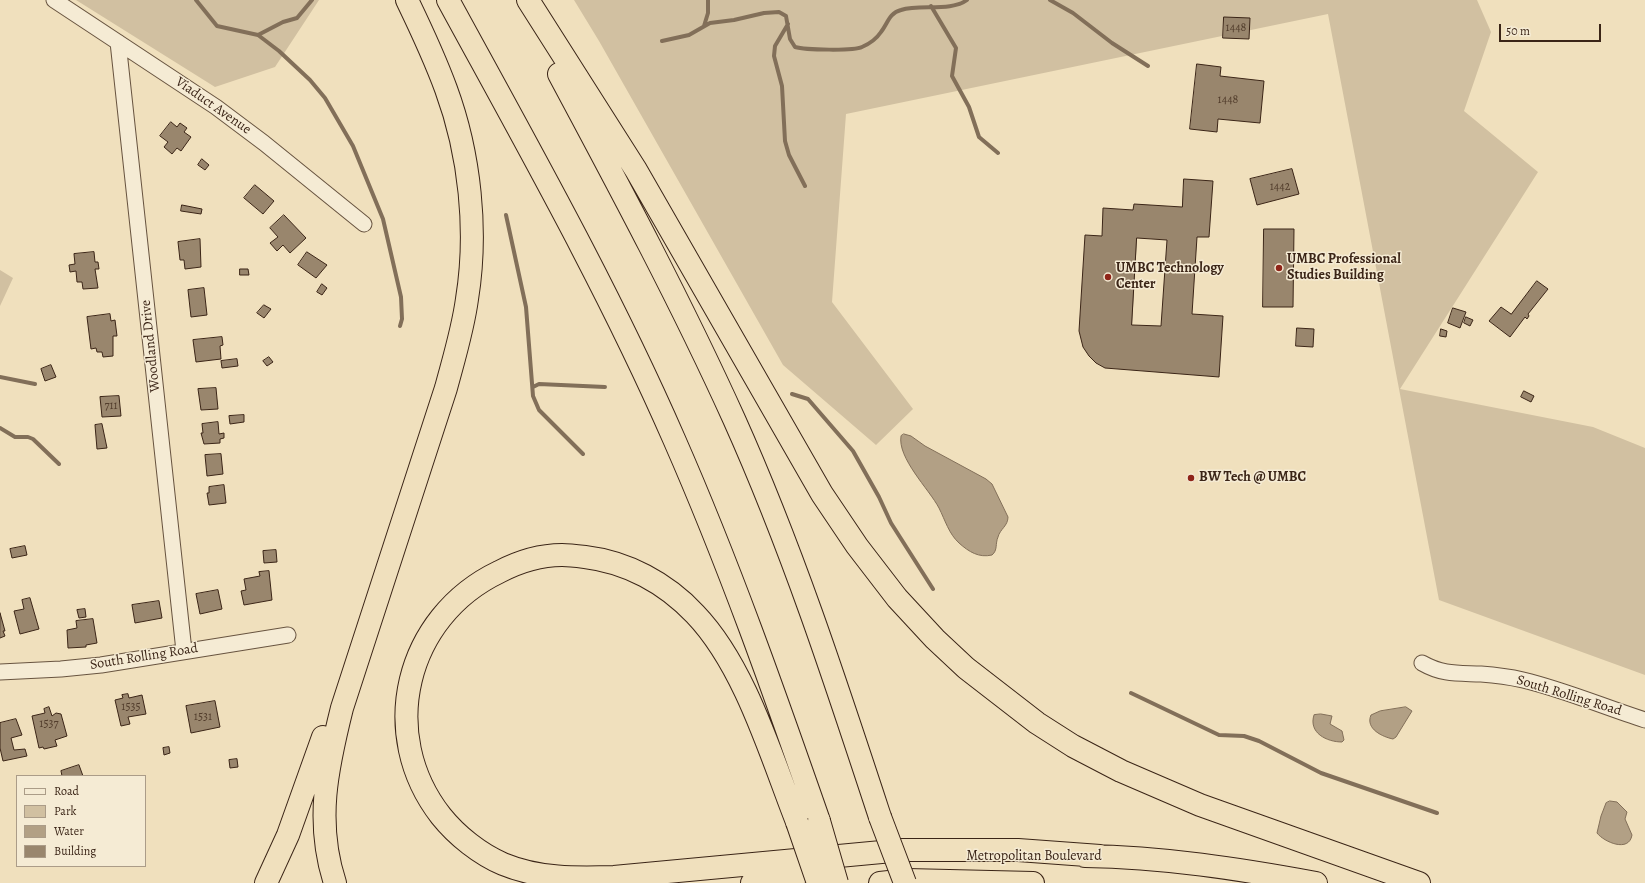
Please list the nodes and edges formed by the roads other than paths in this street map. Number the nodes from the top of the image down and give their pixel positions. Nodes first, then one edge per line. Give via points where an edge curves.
1 (54, 0) edge
2 (407, 0) edge
3 (448, 0) edge
4 (520, 0) edge
5 (528, 0) edge
6 (118, 42) junction
7 (364, 224) dead end
8 (385, 573) junction
9 (288, 635) dead end
10 (184, 651) junction
11 (1422, 663) dead end
12 (0, 672) edge
13 (1645, 720) edge
14 (880, 817) junction
15 (1100, 856) junction
16 (266, 883) edge
17 (335, 883) edge
18 (752, 883) edge
19 (818, 883) edge
20 (837, 883) edge
21 (880, 883) edge
22 (900, 883) edge
23 (905, 883) edge
24 (1033, 883) edge
25 (1316, 883) edge
26 (1419, 883) edge

1 - 6 street, Viaduct Avenue
2 - 8 highway via 447,90 460,135 468,183 471,259 467,298 450,372
3 - 20 highway, bridge via 566,217 622,326 671,432 724,556 760,651 819,821
4 - 14 highway via 628,202 735,420 820,635
5 - 26 highway via 636,170 822,494 857,546 935,639 966,668 1037,723 1073,746 1121,771 1200,805
6 - 7 street, Viaduct Avenue via 216,107
6 - 10 street, Woodland Drive
8 - 16 highway via 288,835
8 - 17 highway via 342,708 329,761 324,805 326,837
9 - 10 street, South Rolling Road
10 - 12 street, South Rolling Road via 95,666
11 - 13 street, South Rolling Road via 1435,670 1451,673 1482,674 1523,680
14 - 22 highway, bridge
14 - 23 highway, bridge
15 - 18 highway, Metropolitan Boulevard via 1018,854 905,860 819,869
15 - 19 highway, bridge via 1018,850 903,850 614,877 568,878 524,871 503,864 473,847 449,825 429,800 415,771 407,735 406,704 413,669 426,638 442,615 462,595 485,578 534,558 561,555 620,564 670,591 695,613 732,667 755,714 797,822
15 - 25 highway, Metropolitan Boulevard via 1247,870
21 - 24 highway via 907,880

